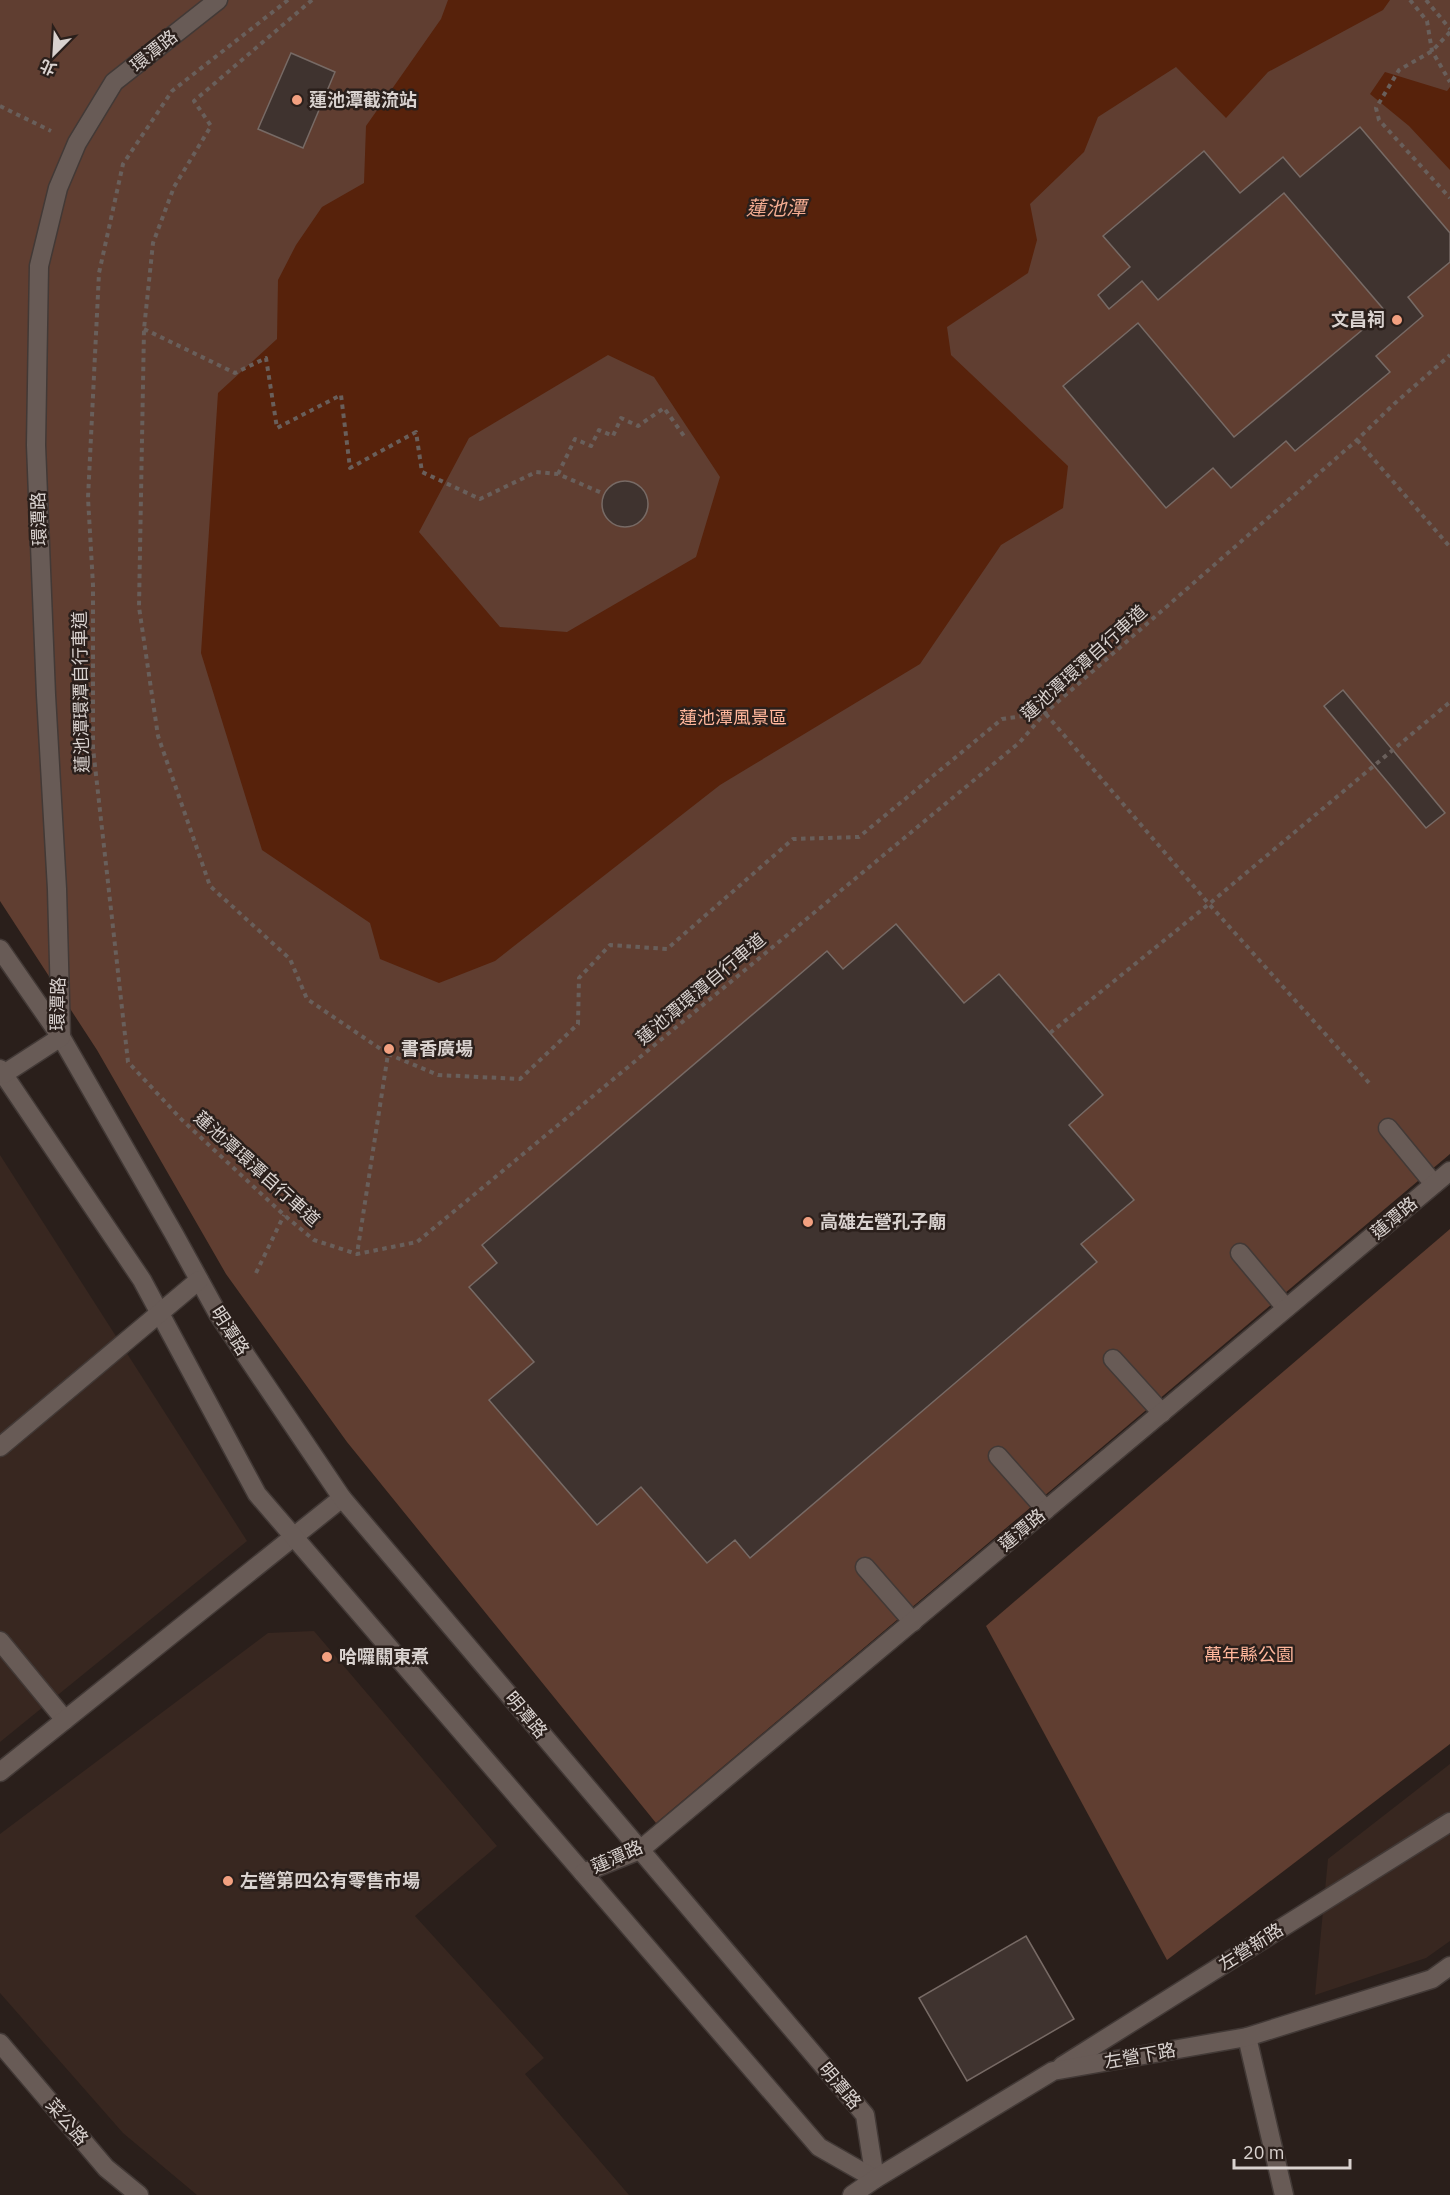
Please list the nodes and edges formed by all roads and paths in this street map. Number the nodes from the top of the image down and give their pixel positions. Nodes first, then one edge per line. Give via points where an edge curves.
1 (218, 0) edge
2 (288, 0) edge
3 (312, 0) edge
4 (1410, 0) edge
5 (1426, 0) edge
6 (1450, 30) edge
7 (1432, 51) junction
8 (1450, 82) edge
9 (0, 106) edge
10 (77, 143) junction
11 (1450, 198) edge
12 (144, 329) junction
13 (1450, 355) edge
14 (684, 436) dead end
15 (1357, 440) junction
16 (558, 474) junction
17 (602, 493) dead end
18 (1450, 547) edge
19 (1450, 702) edge
20 (1045, 713) junction
21 (1209, 904) junction
22 (0, 948) edge
23 (1050, 1033) dead end
24 (61, 1037) junction
25 (388, 1054) junction
26 (2, 1071) edge
27 (1370, 1084) dead end
28 (1388, 1128) dead end
29 (1450, 1171) edge
30 (1434, 1184) junction
31 (284, 1215) junction
32 (1240, 1253) dead end
33 (357, 1254) junction
34 (255, 1274) dead end
35 (199, 1280) junction
36 (1286, 1308) junction
37 (160, 1313) junction
38 (1113, 1359) dead end
39 (1162, 1413) junction
40 (0, 1447) edge
41 (998, 1456) dead end
42 (342, 1498) junction
43 (1046, 1510) junction
44 (294, 1537) junction
45 (865, 1567) dead end
46 (913, 1622) junction
47 (0, 1641) edge
48 (65, 1720) junction
49 (0, 1772) edge
50 (1450, 1822) edge
51 (640, 1850) junction
52 (583, 1873) junction
53 (1450, 1966) edge
54 (1247, 2037) junction
55 (0, 2043) edge
56 (1053, 2072) junction
57 (875, 2179) junction
58 (139, 2195) edge
59 (852, 2195) edge
60 (1284, 2195) edge

1 - 10 street, 環潭路 via 114,82
2 - 31 path, 蓮池潭環潭自行車道 via 172,91 123,164 99,273 88,498 93,585 93,748 128,1062 182,1120
3 - 12 path via 194,101 211,126 174,188 153,243
4 - 7 path via 1427,21
5 - 6 path
6 - 7 path
7 - 8 path
7 - 11 path via 1399,70 1376,108 1379,120
9 - 10 path
10 - 24 street, 環潭路 via 58,188 39,266 36,445
12 - 16 path via 235,373 266,358 277,428 341,395 350,468 416,432 422,472 480,499 536,472
12 - 25 path via 139,607 158,736 210,886 290,959 308,999
13 - 15 path, 蓮池潭環潭自行車道
14 - 16 path via 664,408 638,426 621,418 613,436 599,430 591,446 575,439
15 - 18 path
15 - 20 path, 蓮池潭環潭自行車道
16 - 17 path
19 - 21 path
20 - 21 path
20 - 25 path via 1002,719 859,837 793,839 667,949 610,945 579,978 578,1024 520,1079 438,1076
20 - 33 path, 蓮池潭環潭自行車道 via 1020,742 417,1242
21 - 23 path
21 - 27 path
22 - 24 street, 明潭路
24 - 26 street, 環潭路
24 - 35 street, 明潭路
25 - 33 path
26 - 37 street
28 - 30 street
29 - 30 street, 蓮潭路
30 - 36 street, 蓮潭路
31 - 33 path, 蓮池潭環潭自行車道 via 314,1240
31 - 34 path
32 - 36 street
35 - 37 street
35 - 42 street, 明潭路
36 - 39 street, 蓮潭路
37 - 40 street
37 - 44 street via 257,1494
38 - 39 street
39 - 43 street, 蓮潭路
41 - 43 street
42 - 44 street
42 - 51 street, 明潭路
43 - 46 street, 蓮潭路
44 - 48 street
44 - 52 street
45 - 46 street
46 - 51 street, 蓮潭路
47 - 48 street
48 - 49 street
50 - 56 street, 左營新路
51 - 52 street, 蓮潭路
51 - 57 street, 明潭路 via 865,2115
52 - 57 street via 819,2147
53 - 54 street, 左營下路 via 1432,1978
54 - 56 street, 左營下路
54 - 60 street
55 - 58 street, 菜公路 via 106,2168
56 - 57 street, 左營下路
57 - 59 street, 左營下路

